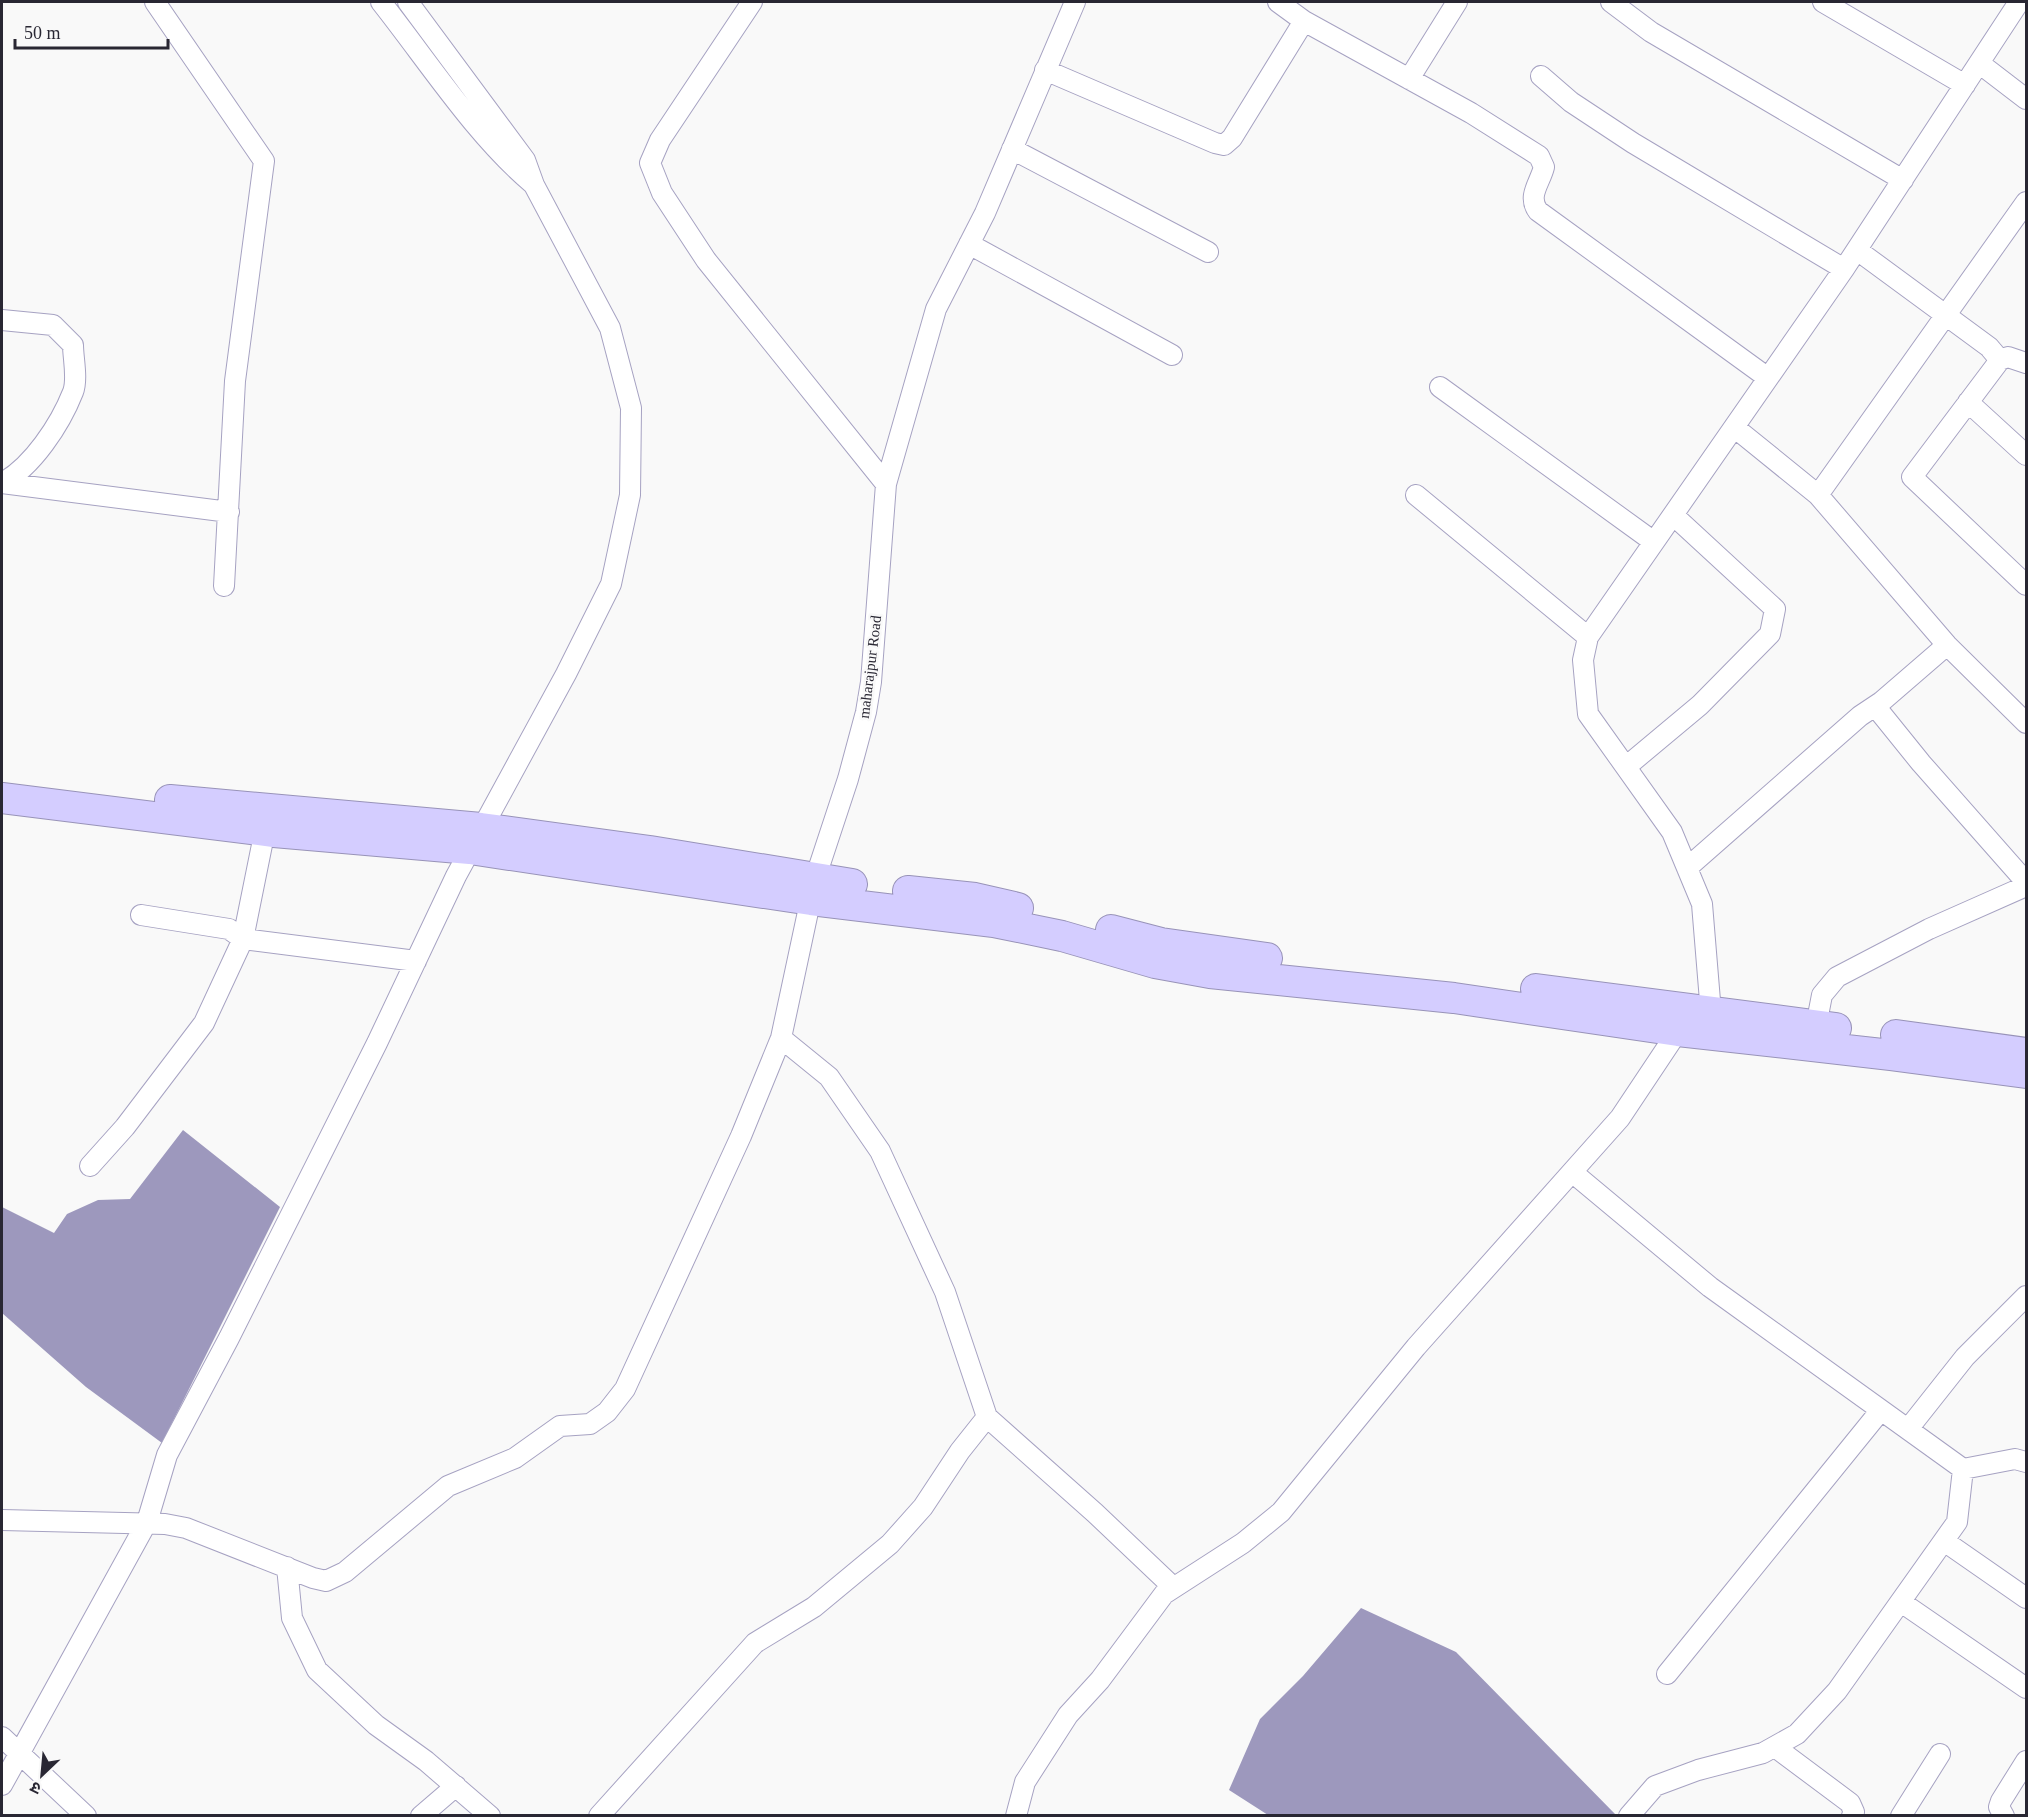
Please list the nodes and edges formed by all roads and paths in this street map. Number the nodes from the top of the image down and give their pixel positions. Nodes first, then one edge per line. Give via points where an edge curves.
1 (155, 2) edge
2 (381, 2) edge
3 (408, 2) edge
4 (752, 2) edge
5 (1075, 2) edge
6 (1278, 2) edge
7 (1457, 2) edge
8 (1611, 2) edge
9 (1823, 2) edge
10 (2019, 2) edge
11 (1304, 21) junction
12 (1979, 63) junction
13 (1045, 70) junction
14 (1541, 76) dead end
15 (1409, 79) junction
16 (1965, 85) junction
17 (2026, 99) edge
18 (1012, 149) junction
19 (1903, 180) junction
20 (534, 185) junction
21 (2026, 202) edge
22 (969, 244) junction
23 (1857, 250) junction
24 (1208, 252) dead end
25 (1844, 269) junction
26 (1946, 316) junction
27 (2, 320) edge
28 (1172, 355) dead end
29 (2000, 360) junction
30 (2026, 363) edge
31 (1768, 378) junction
32 (1440, 387) dead end
33 (1968, 402) junction
34 (1734, 427) junction
35 (2026, 455) edge
36 (886, 484) junction
37 (1416, 495) dead end
38 (1818, 495) junction
39 (229, 512) junction
40 (1673, 515) junction
41 (1654, 542) junction
42 (2026, 585) edge
43 (224, 586) dead end
44 (1588, 637) junction
45 (1947, 645) junction
46 (1875, 706) junction
47 (2026, 723) edge
48 (1627, 766) junction
49 (2, 780) edge
50 (2, 798) edge
51 (267, 820) junction
52 (475, 839) junction
53 (1687, 868) junction
54 (2026, 884) edge
55 (813, 890) junction
56 (141, 915) dead end
57 (243, 939) junction
58 (416, 961) junction
59 (1694, 1018) junction
60 (1816, 1026) junction
61 (781, 1038) junction
62 (2026, 1053) edge
63 (2026, 1073) edge
64 (90, 1166) dead end
65 (1572, 1172) junction
66 (2026, 1296) edge
67 (1881, 1410) junction
68 (987, 1417) junction
69 (1908, 1429) junction
70 (2023, 1457) edge
71 (1964, 1469) junction
72 (2, 1520) edge
73 (156, 1523) junction
74 (1944, 1541) junction
75 (287, 1567) junction
76 (1173, 1587) junction
77 (2026, 1598) edge
78 (1901, 1602) junction
79 (1667, 1674) dead end
80 (2026, 1688) edge
81 (2, 1737) edge
82 (1775, 1747) junction
83 (19, 1753) junction
84 (1940, 1754) dead end
85 (2026, 1761) edge
86 (2, 1785) edge
87 (456, 1786) junction
88 (1856, 1814) edge
89 (86, 1815) edge
90 (421, 1815) edge
91 (490, 1815) edge
92 (599, 1815) edge
93 (1016, 1815) edge
94 (1629, 1815) edge
95 (1901, 1815) edge
96 (2004, 1815) edge

1 - 39 street via 264,161 235,381
2 - 20 street via 514,169
3 - 20 street via 525,160
4 - 36 street via 660,140 650,163 662,193 706,260
5 - 13 street, maharajpur Road
6 - 11 street
7 - 15 street
8 - 19 street via 1651,32
9 - 16 street
10 - 12 street
11 - 13 street via 1224,145
11 - 15 street
12 - 16 street
12 - 17 street
13 - 18 street, maharajpur Road
14 - 25 street via 1571,102 1633,143
15 - 31 street via 1539,156 1544,166 1533,196 1538,211
16 - 19 street
18 - 22 street, maharajpur Road
18 - 24 street
19 - 23 street
20 - 52 street via 610,328 630,408 630,495 611,584
21 - 26 street
22 - 28 street
22 - 36 street, maharajpur Road via 936,309
23 - 25 street
23 - 26 street
25 - 31 street
26 - 29 street via 1989,347
26 - 38 street
27 - 39 street via 53,325 73,345 74,390 46,441 19,474 2,483
29 - 30 street via 2008,357
29 - 33 street
31 - 34 street
32 - 41 street
33 - 35 street
33 - 42 street via 1912,477
34 - 38 street
34 - 40 street
36 - 55 street, maharajpur Road via 866,712
37 - 44 street
38 - 45 street
39 - 43 street
40 - 41 street
40 - 48 street via 1775,609 1775,622 1770,634 1700,705
41 - 44 street
44 - 48 street via 1583,660 1588,714
45 - 46 street
45 - 47 street
46 - 53 street
46 - 54 street
48 - 53 street via 1672,832
49 - 51 highway
50 - 51 highway
51 - 52 highway
51 - 57 street
52 - 55 highway via 650,851
52 - 58 street
53 - 59 street via 1702,904
54 - 60 street via 1929,928 1837,977 1822,995
55 - 59 highway via 975,898 1161,943 1434,976
55 - 61 street, maharajpur Road
56 - 57 street via 229,929
57 - 58 street
57 - 64 street via 204,1023 125,1127
58 - 73 street via 167,1455
59 - 60 highway
59 - 63 highway via 1891,1055
59 - 65 street via 1620,1118
60 - 62 highway
61 - 68 street via 829,1077 880,1151 945,1292
61 - 75 street, maharajpur Road via 625,1389 607,1412 590,1424 560,1426 515,1458 448,1486 345,1572 326,1581
65 - 67 street via 1710,1287
65 - 76 street via 1416,1347 1281,1512 1244,1543
66 - 69 street via 1965,1357
67 - 69 street
67 - 79 street
68 - 76 street
68 - 92 street via 923,1507 890,1544 814,1607 755,1643
69 - 71 street
70 - 71 street
71 - 74 street via 1957,1522
72 - 73 street, maharajpur Road
73 - 75 street, maharajpur Road via 186,1528
73 - 83 street
74 - 77 street
74 - 78 street
75 - 87 street via 292,1618 317,1670 376,1725
76 - 93 street via 1068,1715 1025,1782
78 - 80 street
78 - 82 street via 1837,1691 1797,1734
81 - 83 street
82 - 88 street via 1850,1803
82 - 94 street via 1655,1786
83 - 86 street
83 - 89 street
84 - 95 street
85 - 96 street via 2001,1801 1999,1807
87 - 90 street
87 - 91 street

